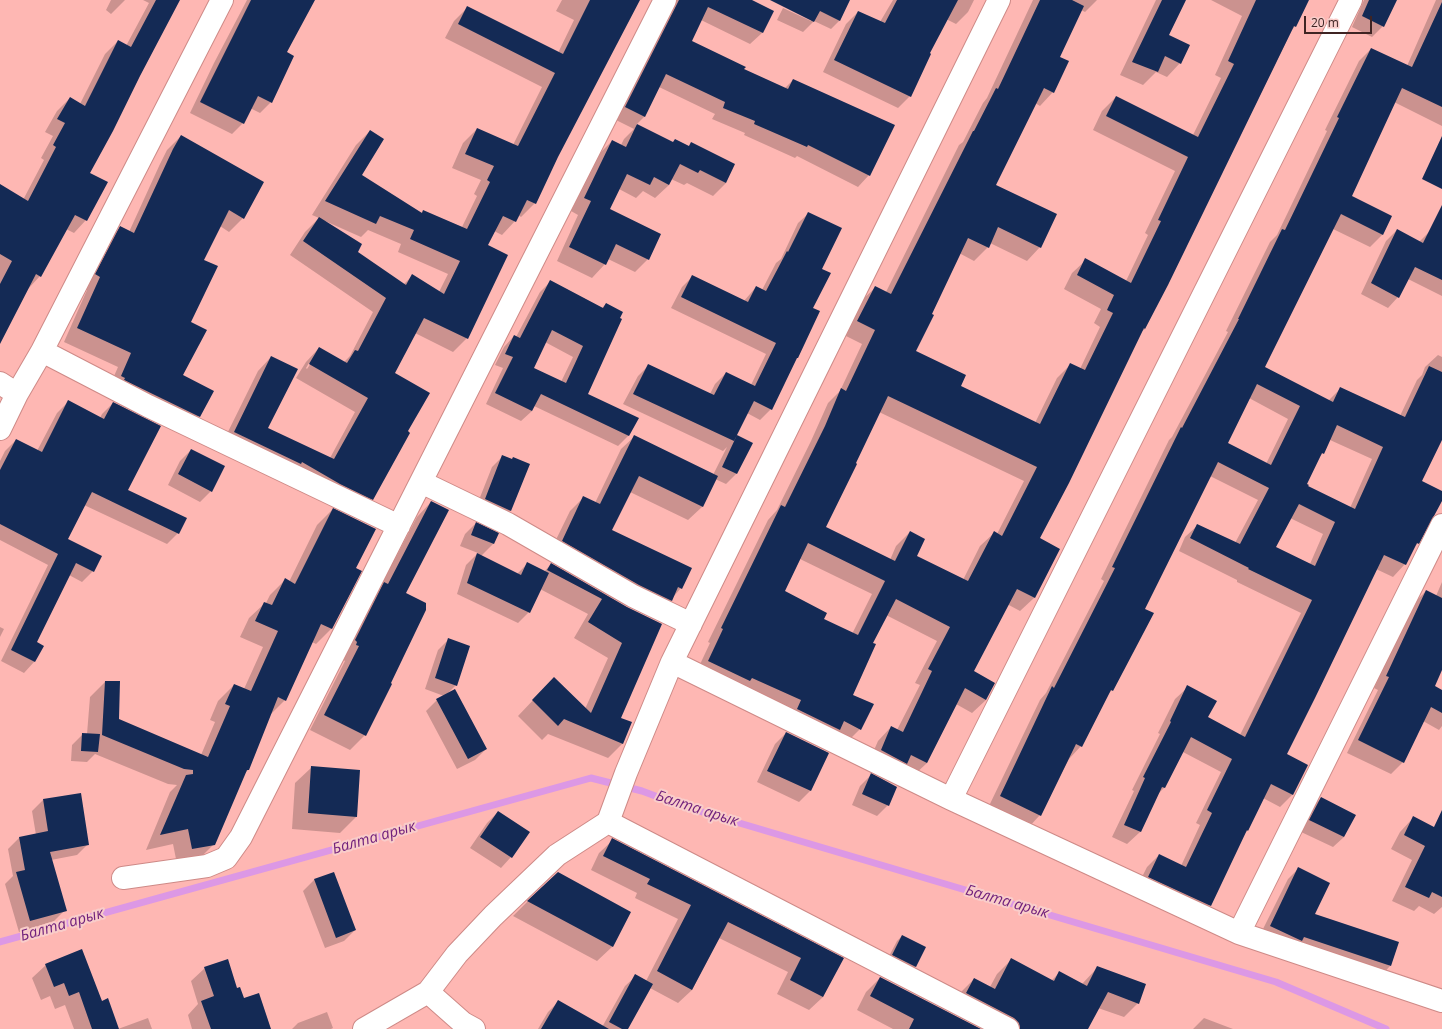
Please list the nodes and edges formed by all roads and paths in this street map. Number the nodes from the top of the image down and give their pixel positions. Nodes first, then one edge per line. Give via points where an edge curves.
1 (222, 0) edge
2 (665, 0) edge
3 (999, 0) edge
4 (1351, 0) edge
5 (42, 351) junction
6 (9, 389) edge
7 (0, 429) edge
8 (421, 482) junction
9 (1442, 525) edge
10 (399, 526) junction
11 (691, 624) junction
12 (672, 662) junction
13 (951, 799) junction
14 (608, 822) junction
15 (123, 878) dead end
16 (1239, 934) junction
17 (428, 992) junction
18 (1442, 1001) edge
19 (364, 1029) edge
20 (474, 1029) edge
21 (1008, 1029) edge

1 - 5 street
2 - 8 street
3 - 11 street
4 - 13 street
5 - 6 street
5 - 10 street via 148,406
6 - 7 street
8 - 10 street
8 - 11 street via 508,524 633,596
9 - 16 street
10 - 15 street via 241,836 226,858 208,866
11 - 12 street
12 - 13 street
12 - 14 street
13 - 16 street
14 - 17 street via 557,855 457,954
14 - 21 street
16 - 18 street
17 - 19 street
17 - 20 street via 463,1023

